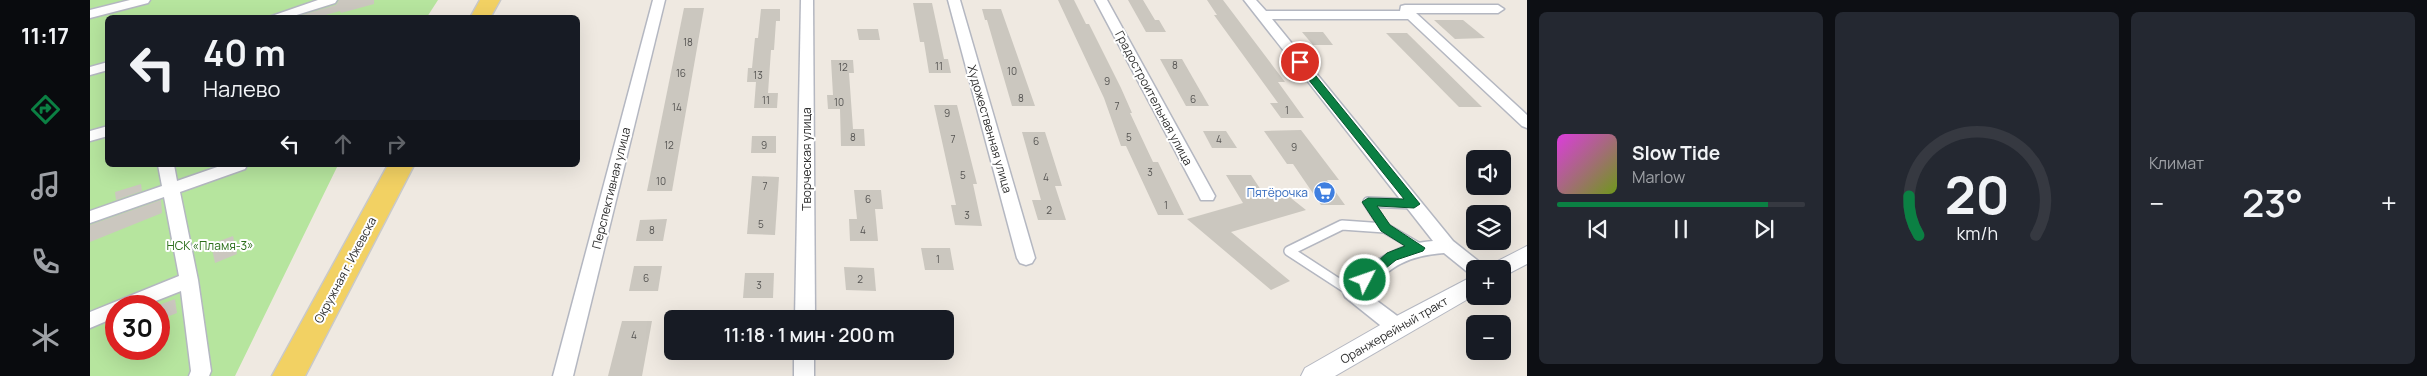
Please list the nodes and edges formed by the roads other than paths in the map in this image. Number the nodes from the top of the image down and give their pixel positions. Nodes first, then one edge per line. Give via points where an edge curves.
1 (144, 0) edge
2 (331, 0) edge
3 (490, 0) edge
4 (659, 0) edge
5 (807, 0) edge
6 (954, 0) edge
7 (1101, 0) edge
8 (1250, 0) edge
9 (126, 8) edge
10 (1498, 8) dead end
11 (90, 14) edge
12 (282, 15) edge
13 (482, 15) edge
14 (1262, 15) junction
15 (1411, 15) junction
16 (105, 67) edge
17 (90, 71) edge
18 (1527, 123) edge
19 (105, 132) edge
20 (90, 136) edge
21 (167, 167) edge
22 (233, 167) edge
23 (400, 167) edge
24 (172, 188) junction
25 (1207, 196) dead end
26 (1414, 204) junction
27 (90, 217) edge
28 (1385, 228) junction
29 (1447, 246) junction
30 (1419, 248) junction
31 (1527, 254) edge
32 (1026, 258) dead end
33 (1466, 261) edge
34 (1511, 264) edge
35 (189, 280) junction
36 (1466, 289) edge
37 (1352, 292) junction
38 (152, 295) edge
39 (805, 310) edge
40 (105, 314) edge
41 (90, 320) edge
42 (1397, 327) junction
43 (804, 360) edge
44 (200, 376) edge
45 (288, 376) edge
46 (563, 376) edge
47 (804, 376) edge
48 (1314, 376) edge

1 - 9 street
2 - 12 street
3 - 13 main road
4 - 46 street, Перспективная улица
5 - 39 street, Творческая улица
6 - 32 street, Художественная улица
7 - 25 street, Градостроительная улица
8 - 14 street
9 - 11 street
10 - 15 street via 1405,9
14 - 15 street
14 - 26 street
15 - 18 street
16 - 17 street
19 - 20 street
21 - 24 street
22 - 24 street
23 - 45 main road, Окружная г. Ижевска
24 - 27 street
24 - 35 street
26 - 28 lane via 1368,202
26 - 29 street
28 - 30 lane
28 - 37 lane via 1342,225 1289,251
29 - 30 street
29 - 33 street
30 - 37 street via 1392,257
31 - 34 street
35 - 38 street
35 - 44 street
36 - 42 street, Оранжерейный тракт
37 - 42 street
40 - 41 street
42 - 48 street, Оранжерейный тракт
43 - 47 street

